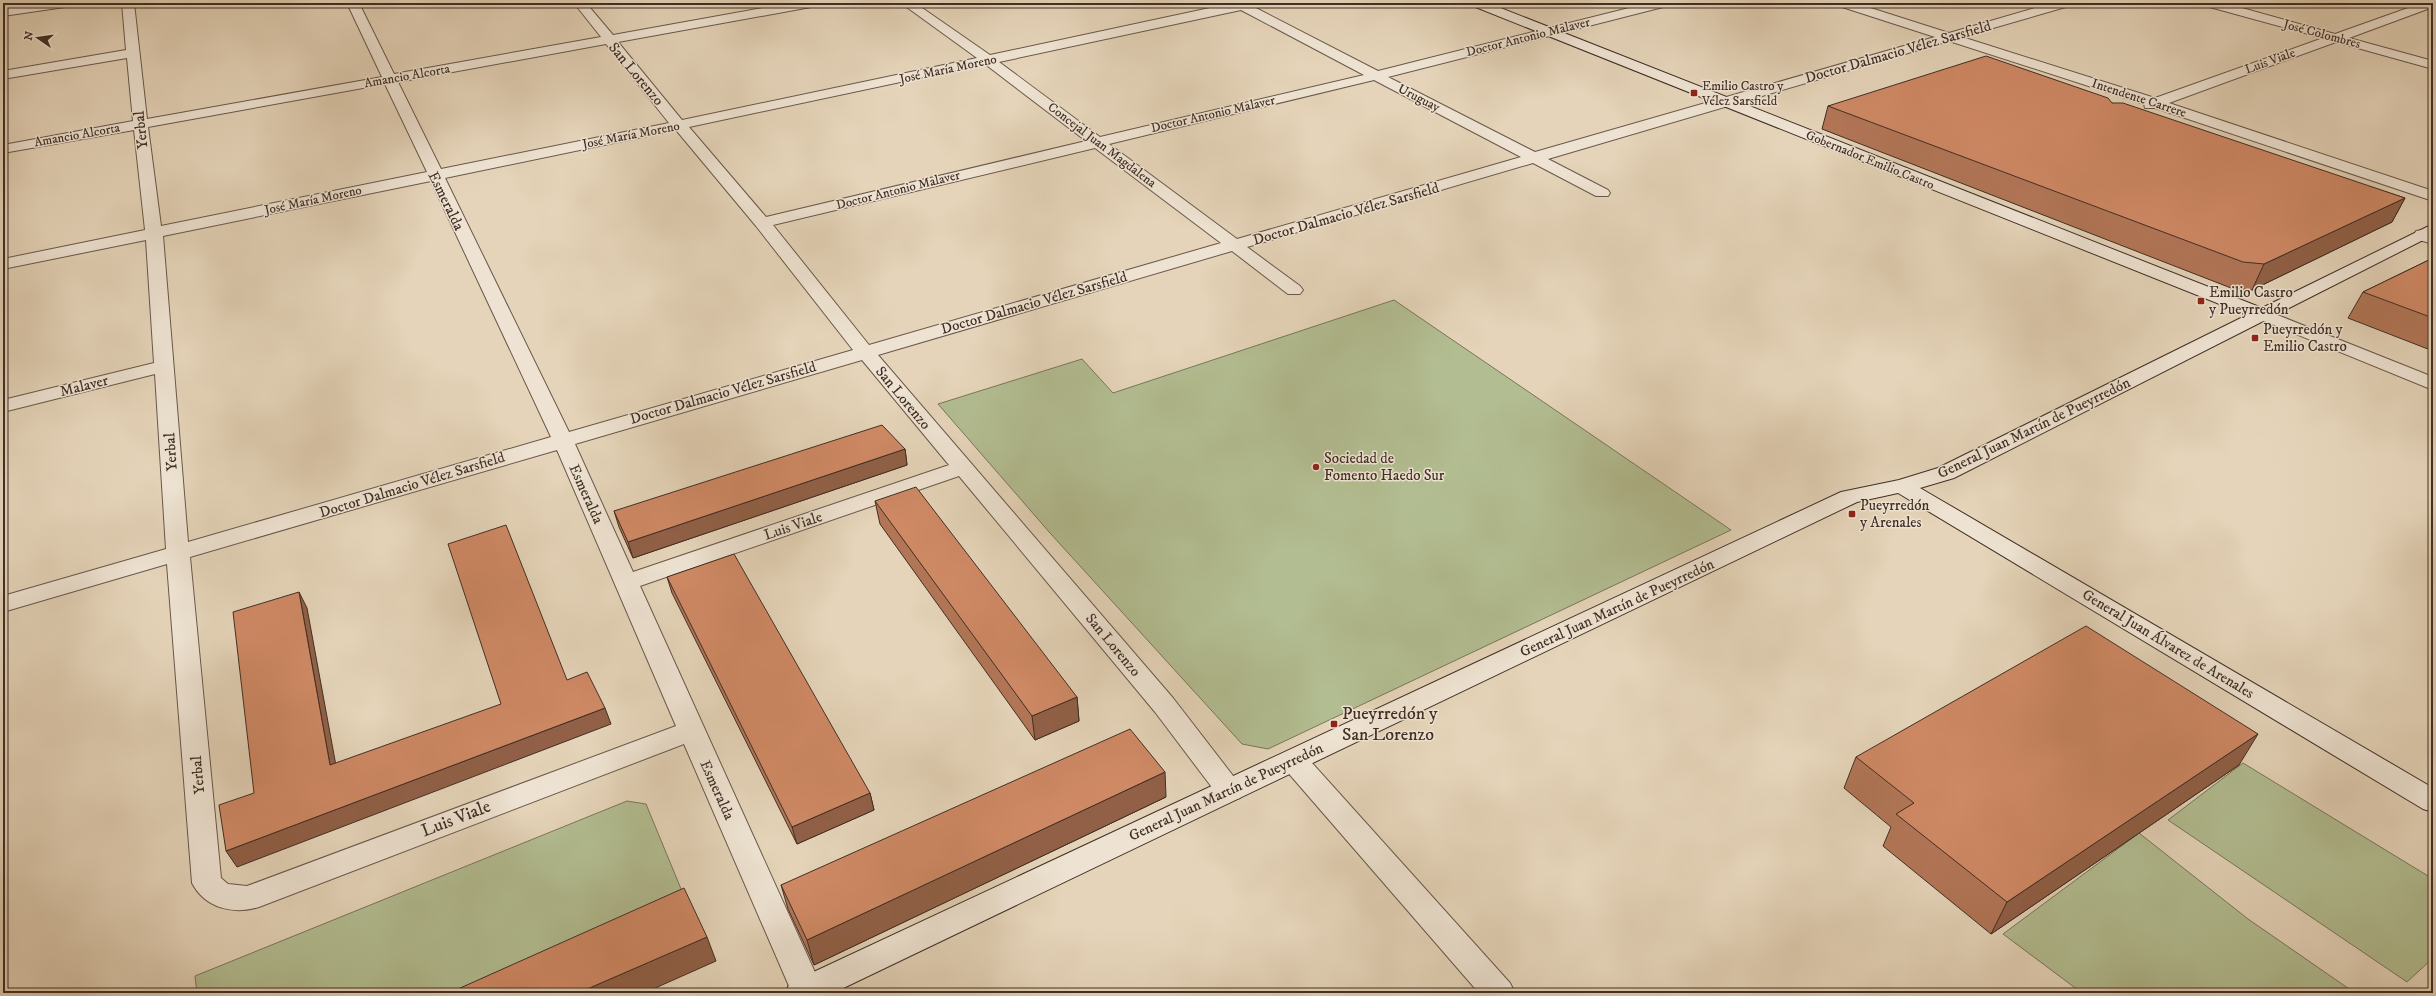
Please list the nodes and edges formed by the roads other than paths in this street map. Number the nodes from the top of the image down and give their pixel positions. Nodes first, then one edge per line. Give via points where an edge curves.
1 (65, 3) edge
2 (128, 3) edge
3 (353, 3) edge
4 (580, 3) edge
5 (812, 3) edge
6 (907, 3) edge
7 (1258, 3) edge
8 (1476, 3) edge
9 (1663, 3) edge
10 (1844, 3) edge
11 (2066, 3) edge
12 (2210, 3) edge
13 (2433, 3) edge
14 (1239, 5) edge
15 (3, 12) edge
16 (1548, 31) junction
17 (1950, 37) junction
18 (2336, 37) junction
19 (608, 40) junction
20 (134, 54) junction
21 (988, 60) junction
22 (2433, 65) edge
23 (3, 75) edge
24 (1375, 76) junction
25 (390, 80) junction
26 (1727, 103) junction
27 (2155, 103) junction
28 (2135, 111) edge
29 (140, 123) junction
30 (679, 125) junction
31 (1097, 142) junction
32 (3, 148) edge
33 (1536, 159) junction
34 (433, 175) junction
35 (1602, 193) dead end
36 (2433, 196) edge
37 (762, 223) junction
38 (154, 234) junction
39 (2429, 235) edge
40 (1236, 246) junction
41 (3, 264) edge
42 (1294, 290) dead end
43 (2265, 315) junction
44 (865, 352) junction
45 (165, 366) junction
46 (2433, 384) edge
47 (3, 406) edge
48 (563, 440) junction
49 (962, 468) junction
50 (1902, 486) junction
51 (178, 555) junction
52 (625, 583) junction
53 (3, 604) edge
54 (690, 731) junction
55 (1294, 761) junction
56 (1230, 790) junction
57 (2433, 801) edge
58 (221, 896) joint
59 (804, 992) edge
60 (1499, 993) edge

1 - 15 street
2 - 20 street, Yerbal
3 - 25 street, Esmeralda
4 - 19 street, San Lorenzo
5 - 19 street, Amancio Alcorta
6 - 21 street, Concejal Juan Magdalena
7 - 14 street, José María Moreno
8 - 16 street, Gobernador Emilio Castro
9 - 16 street, Doctor Antonio Malaver
10 - 17 street, Intendente Carrere
11 - 17 street, Doctor Dalmacio Vélez Sarsfield
12 - 18 street, José Colombres
13 - 18 street, Luis Viale
14 - 21 street, José María Moreno
14 - 24 street, Uruguay
16 - 24 street, Doctor Antonio Malaver
16 - 26 street, Gobernador Emilio Castro
17 - 26 street, Doctor Dalmacio Vélez Sarsfield
17 - 27 street, Intendente Carrere
18 - 22 street, José Colombres
18 - 27 street, Luis Viale
19 - 25 street, Amancio Alcorta
19 - 30 street, San Lorenzo
20 - 23 street
20 - 29 street, Yerbal
21 - 30 street, José María Moreno
21 - 31 street, Concejal Juan Magdalena
24 - 31 street, Doctor Antonio Malaver
24 - 33 street, Uruguay
25 - 29 street, Amancio Alcorta
25 - 34 street, Esmeralda
26 - 33 street, Doctor Dalmacio Vélez Sarsfield
26 - 43 street, Gobernador Emilio Castro via 2225,302
27 - 28 street, Luis Viale
27 - 36 street, Intendente Carrere
29 - 32 street, Amancio Alcorta
29 - 38 street, Yerbal
30 - 34 street, José María Moreno
30 - 37 street, San Lorenzo
31 - 37 street, Doctor Antonio Malaver
31 - 40 street, Concejal Juan Magdalena
33 - 35 street, Uruguay
33 - 40 street, Doctor Dalmacio Vélez Sarsfield
34 - 38 street, José María Moreno
34 - 48 street, Esmeralda
37 - 44 street, San Lorenzo
38 - 41 street, José María Moreno
38 - 45 street, Yerbal
39 - 43 street, General Juan Martín de Pueyrredón
40 - 42 street, Concejal Juan Magdalena
40 - 44 street, Doctor Dalmacio Vélez Sarsfield
43 - 46 street, Gobernador Emilio Castro
43 - 50 street, General Juan Martín de Pueyrredón via 1946,473
44 - 48 street, Doctor Dalmacio Vélez Sarsfield
44 - 49 street, San Lorenzo
45 - 47 street, Malaver
45 - 51 street, Yerbal
48 - 51 street, Doctor Dalmacio Vélez Sarsfield
48 - 52 street, Esmeralda
49 - 52 street, Luis Viale
49 - 56 street, San Lorenzo via 1164,705
50 - 55 street, General Juan Martín de Pueyrredón via 1849,497
50 - 57 street, General Juan Álvarez de Arenales
51 - 53 street, Doctor Dalmacio Vélez Sarsfield
51 - 58 street, Yerbal via 207,883
52 - 54 street, Esmeralda
54 - 58 street, Luis Viale via 248,898
54 - 59 street, Esmeralda
55 - 56 street, General Juan Martín de Pueyrredón
55 - 60 street
56 - 59 street, General Juan Martín de Pueyrredón

